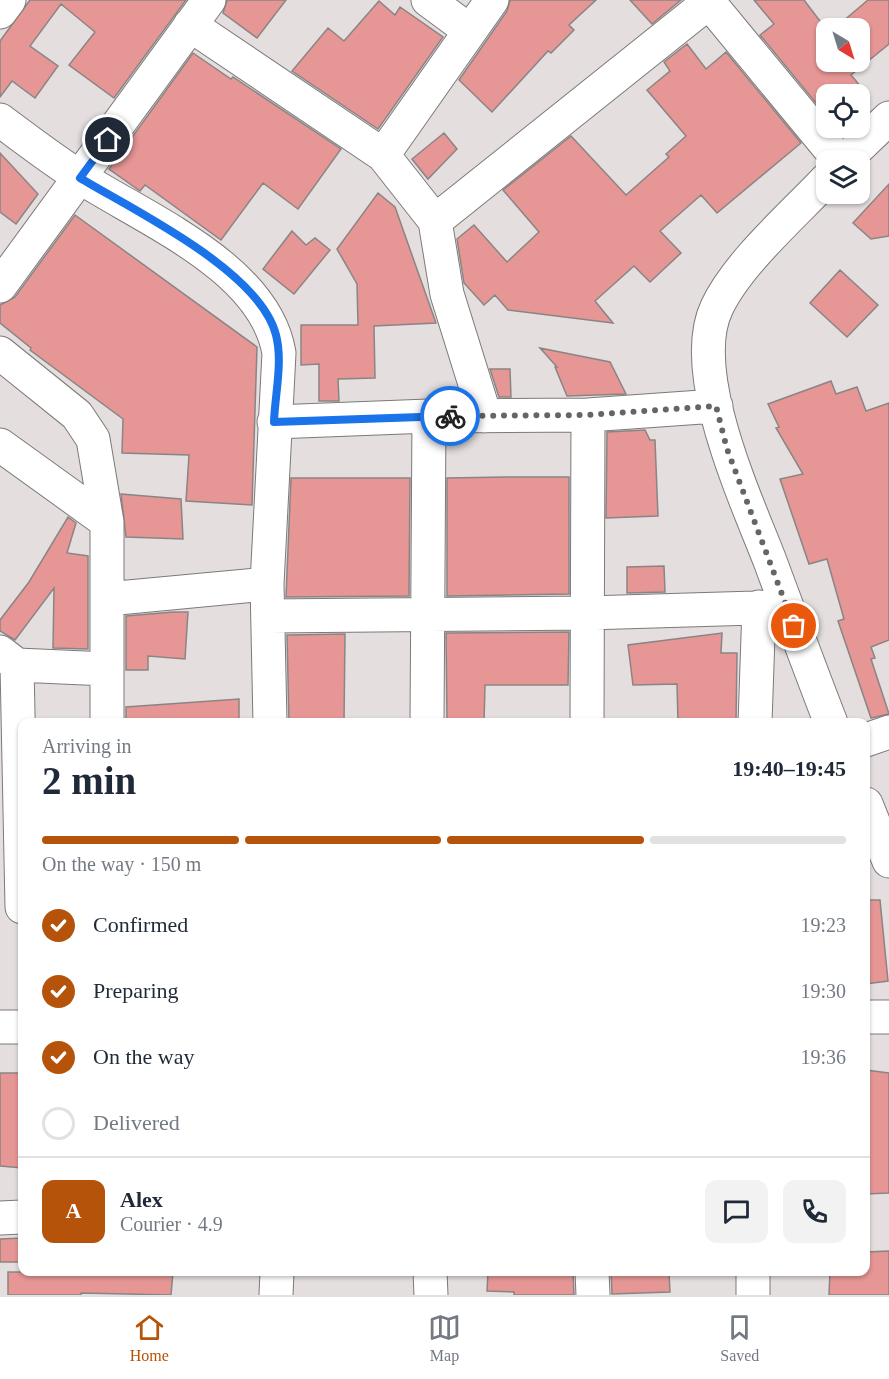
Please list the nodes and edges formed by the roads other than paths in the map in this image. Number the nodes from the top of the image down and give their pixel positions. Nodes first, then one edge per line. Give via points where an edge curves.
1 (9, 0) edge
2 (428, 0) edge
3 (492, 0) edge
4 (708, 1) edge
5 (0, 12) edge
6 (199, 13) edge
7 (470, 32) junction
8 (889, 118) edge
9 (0, 120) edge
10 (831, 150) edge
11 (855, 150) edge
12 (383, 155) junction
13 (80, 178) junction
14 (816, 191) edge
15 (435, 221) junction
16 (0, 286) edge
17 (0, 353) edge
18 (716, 406) junction
19 (588, 415) junction
20 (429, 416) junction
21 (485, 416) junction
22 (274, 422) junction
23 (0, 445) edge
24 (107, 522) junction
25 (107, 599) junction
26 (268, 600) junction
27 (773, 607) junction
28 (426, 613) junction
29 (587, 613) junction
30 (8, 658) edge
31 (107, 669) junction
32 (107, 718) edge
33 (270, 718) edge
34 (427, 718) edge
35 (587, 718) edge
36 (756, 718) edge
37 (828, 718) edge
38 (889, 732) edge
39 (870, 739) edge
40 (18, 789) edge
41 (870, 814) edge
42 (889, 860) edge
43 (870, 1017) edge
44 (889, 1017) edge
45 (0, 1027) edge
46 (18, 1027) edge
47 (18, 1217) edge
48 (0, 1218) edge
49 (277, 1276) edge
50 (430, 1276) edge
51 (592, 1276) edge
52 (753, 1276) edge
53 (276, 1295) edge
54 (431, 1295) edge
55 (593, 1295) edge
56 (753, 1295) edge

1 - 5 street
2 - 7 street
3 - 7 street
4 - 10 street
4 - 15 street
6 - 12 street
6 - 13 street
7 - 12 street
8 - 11 street
9 - 13 street
12 - 15 street
13 - 16 street
13 - 22 street via 212,258 260,304 276,334 279,353
14 - 18 street via 742,270 716,309 709,333
15 - 21 street via 447,294
17 - 24 street via 77,415 85,426 93,439
18 - 19 street
18 - 27 street
19 - 21 street
19 - 29 street
20 - 21 street
20 - 22 street
20 - 28 street
22 - 26 street
23 - 24 street
24 - 25 street
25 - 26 street
25 - 31 street
26 - 28 street
26 - 33 street
27 - 29 street
27 - 36 street
27 - 37 street
28 - 29 street
28 - 34 street
29 - 35 street
30 - 31 street
30 - 40 street
31 - 32 street
38 - 39 street
41 - 42 street
43 - 44 street
45 - 46 street
47 - 48 street
49 - 53 street
50 - 54 street
51 - 55 street
52 - 56 street

